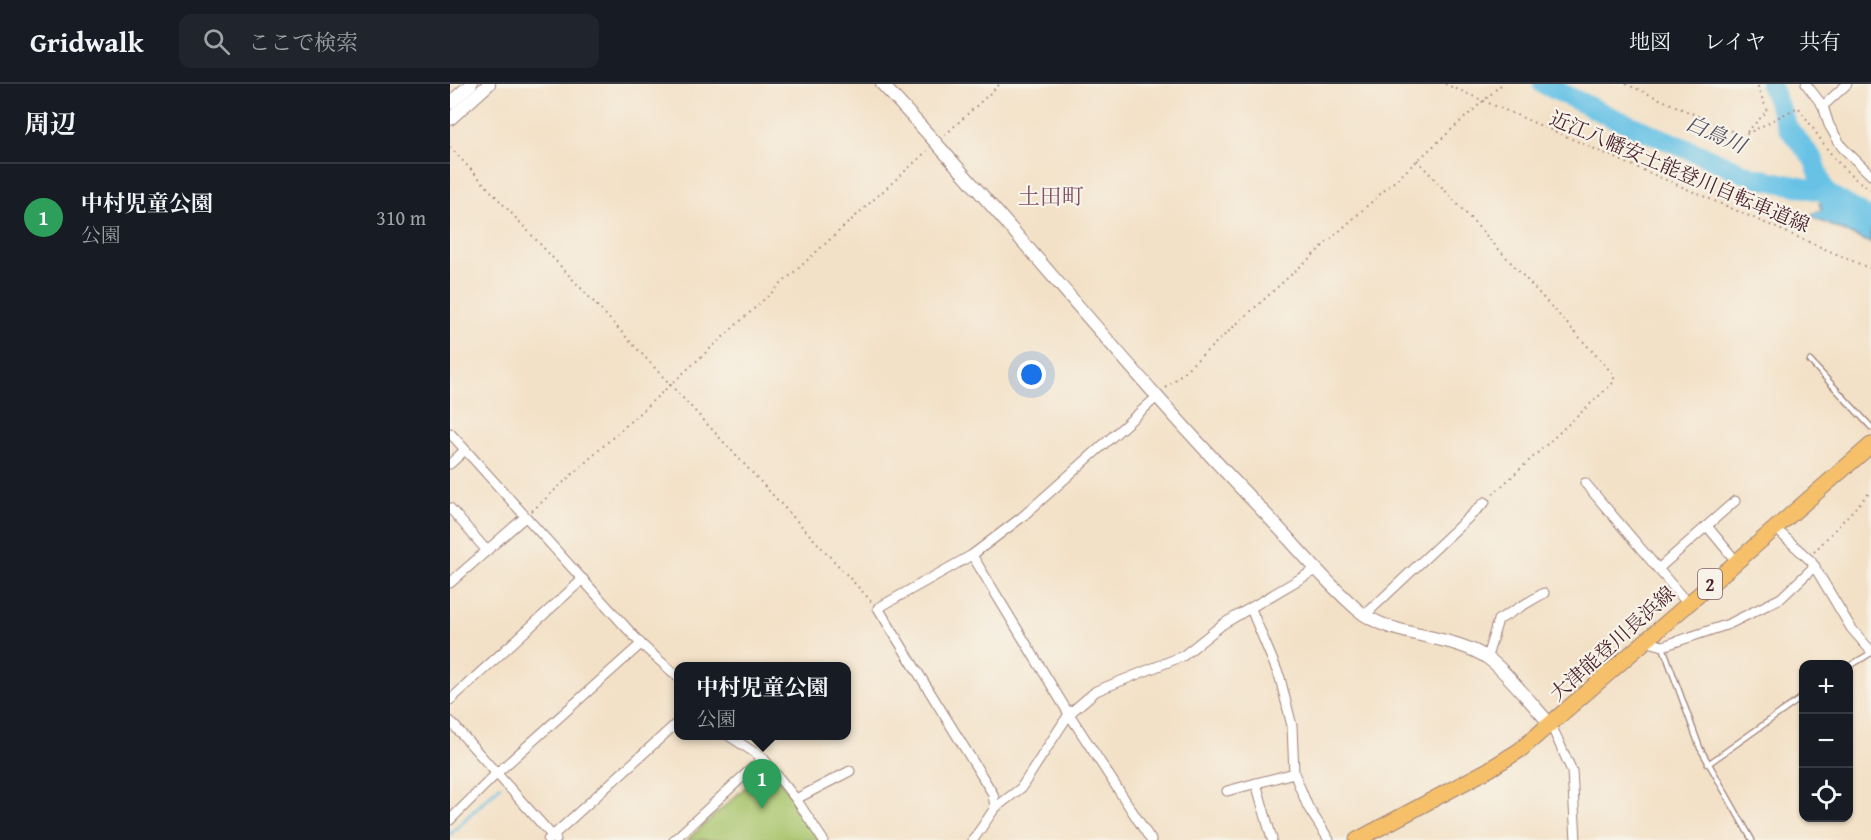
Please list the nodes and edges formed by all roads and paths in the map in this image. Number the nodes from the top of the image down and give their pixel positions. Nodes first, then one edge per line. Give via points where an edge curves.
1 (471, 84) edge
2 (489, 84) edge
3 (882, 84) edge
4 (1000, 84) edge
5 (1445, 84) edge
6 (1502, 84) edge
7 (1626, 84) edge
8 (1757, 84) edge
9 (1806, 84) edge
10 (1847, 84) edge
11 (1481, 102) junction
12 (450, 103) edge
13 (1823, 106) junction
14 (450, 120) edge
15 (1743, 136) junction
16 (937, 142) junction
17 (450, 147) edge
18 (1417, 160) junction
19 (1871, 175) edge
20 (1871, 189) edge
21 (1871, 269) edge
22 (1810, 361) dead end
23 (670, 385) junction
24 (1158, 396) junction
25 (1871, 428) edge
26 (450, 433) edge
27 (1871, 445) edge
28 (465, 450) junction
29 (450, 464) edge
30 (1585, 483) dead end
31 (1871, 491) edge
32 (1736, 501) dead end
33 (1485, 502) joint
34 (450, 508) edge
35 (525, 517) junction
36 (1707, 526) junction
37 (1775, 528) junction
38 (487, 550) junction
39 (972, 555) junction
40 (1808, 558) junction
41 (1736, 561) junction
42 (1815, 566) junction
43 (1658, 569) junction
44 (1315, 570) junction
45 (583, 579) junction
46 (450, 583) edge
47 (1544, 593) dead end
48 (1688, 604) junction
49 (878, 608) junction
50 (1251, 609) junction
51 (1365, 615) junction
52 (1644, 641) junction
53 (641, 644) junction
54 (1663, 646) junction
55 (1871, 652) edge
56 (1487, 657) junction
57 (1853, 664) edge
58 (674, 673) edge
59 (1799, 699) edge
60 (450, 700) edge
61 (1069, 714) junction
62 (450, 721) edge
63 (1551, 725) junction
64 (674, 726) edge
65 (736, 740) edge
66 (763, 758) junction
67 (1708, 764) junction
68 (850, 771) dead end
69 (497, 773) junction
70 (1294, 773) junction
71 (1256, 783) junction
72 (1227, 791) dead end
73 (796, 799) junction
74 (995, 808) junction
75 (450, 820) edge
76 (552, 839) edge
77 (1272, 839) edge
78 (674, 840) edge
79 (823, 840) edge
80 (973, 840) edge
81 (1151, 840) edge
82 (1329, 840) edge
83 (1357, 840) edge
84 (1575, 840) edge
85 (1752, 840) edge

1 - 12 street
2 - 14 street
3 - 16 street
4 - 16 path
5 - 11 path, 近江八幡安土能登川自転車道線
6 - 11 path
7 - 15 path
8 - 15 path via 1767,111
9 - 13 street
10 - 13 street
11 - 18 path
11 - 21 path, 近江八幡安土能登川自転車道線
13 - 19 street via 1842,147
15 - 20 path via 1798,107 1837,164
16 - 23 path
16 - 24 street
17 - 23 path
18 - 24 path
18 - 33 path via 1614,375 1614,382
22 - 25 lane
23 - 35 path
23 - 49 path
24 - 39 street via 1022,517
24 - 44 street
26 - 28 street
27 - 37 main road, 大津能登川長浜線 / 2
28 - 29 street
28 - 35 street
30 - 43 street
31 - 40 path
32 - 36 street
33 - 51 street
34 - 38 street
35 - 38 street
35 - 45 street
36 - 41 street
36 - 43 street
37 - 40 street
37 - 41 main road, 大津能登川長浜線 / 2
38 - 46 street
39 - 49 street
39 - 61 street
40 - 42 street
41 - 48 main road, 大津能登川長浜線 / 2
42 - 54 street via 1781,598 1729,624
42 - 55 street via 1851,628
43 - 48 street
44 - 50 street
44 - 51 street
45 - 53 street
45 - 60 street
47 - 56 street via 1498,620
48 - 52 main road, 大津能登川長浜線 / 2
49 - 74 street via 993,794
50 - 61 street via 1223,624 1183,656 1096,691
50 - 70 street via 1280,678 1292,726
51 - 56 street via 1380,623 1455,642
52 - 54 street
52 - 63 main road, 大津能登川長浜線 / 2
53 - 58 street
53 - 69 street
54 - 67 lane
55 - 57 lane
56 - 63 street
59 - 67 lane
61 - 74 street via 1021,788
61 - 81 street
62 - 69 street
63 - 83 main road, 大津能登川長浜線 / 2 via 1488,770
63 - 84 street via 1572,771
64 - 76 street
65 - 66 street
66 - 73 street
66 - 78 street
67 - 85 lane
68 - 73 street
69 - 75 street
69 - 76 street
70 - 71 street
70 - 82 street via 1308,807
71 - 72 street
71 - 77 street
73 - 79 street
74 - 80 street

